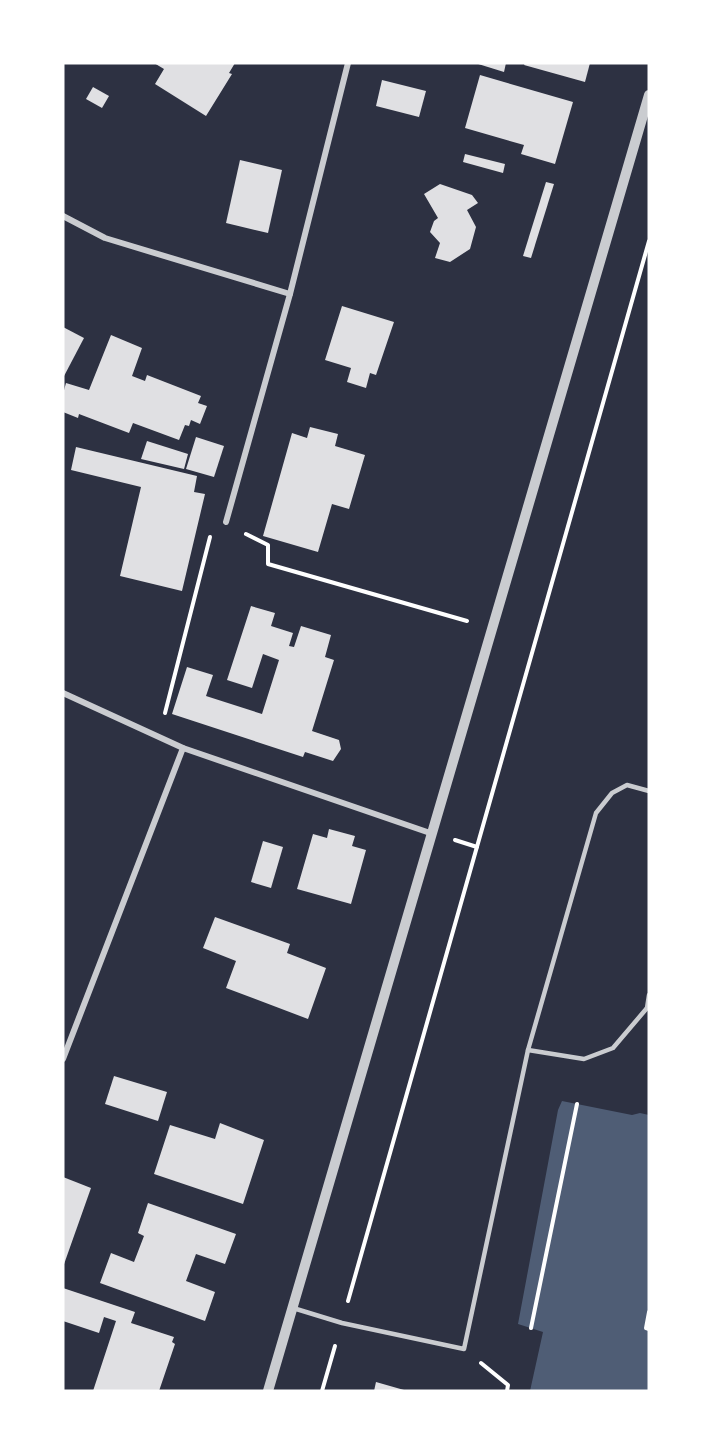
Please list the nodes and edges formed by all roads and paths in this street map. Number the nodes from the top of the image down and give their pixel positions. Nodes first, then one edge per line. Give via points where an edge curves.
1 (348, 63) edge
2 (649, 95) edge
3 (63, 216) edge
4 (649, 241) edge
5 (290, 294) junction
6 (226, 522) junction
7 (491, 627) junction
8 (63, 693) edge
9 (183, 748) junction
10 (649, 790) edge
11 (433, 834) junction
12 (649, 995) edge
13 (648, 1008) edge
14 (528, 1050) junction
15 (63, 1059) edge
16 (577, 1104) dead end
17 (292, 1308) junction
18 (649, 1312) edge
19 (342, 1323) junction
20 (531, 1328) dead end
21 (649, 1329) edge
22 (464, 1349) junction
23 (268, 1391) edge
24 (322, 1391) edge
25 (507, 1391) edge

1 - 5 street
2 - 7 street
3 - 5 street via 105,238
4 - 19 path
5 - 6 street
6 - 7 path via 268,545 268,564
6 - 9 path via 211,532 164,716
7 - 11 street
8 - 9 street
9 - 11 street
9 - 15 street
10 - 14 lane via 627,785 612,793 596,813
11 - 17 street
12 - 13 lane
13 - 14 lane via 613,1048 584,1059
14 - 22 lane
16 - 20 path
17 - 19 lane
17 - 23 street
18 - 21 path
19 - 22 lane
19 - 24 path
22 - 25 path via 508,1385

